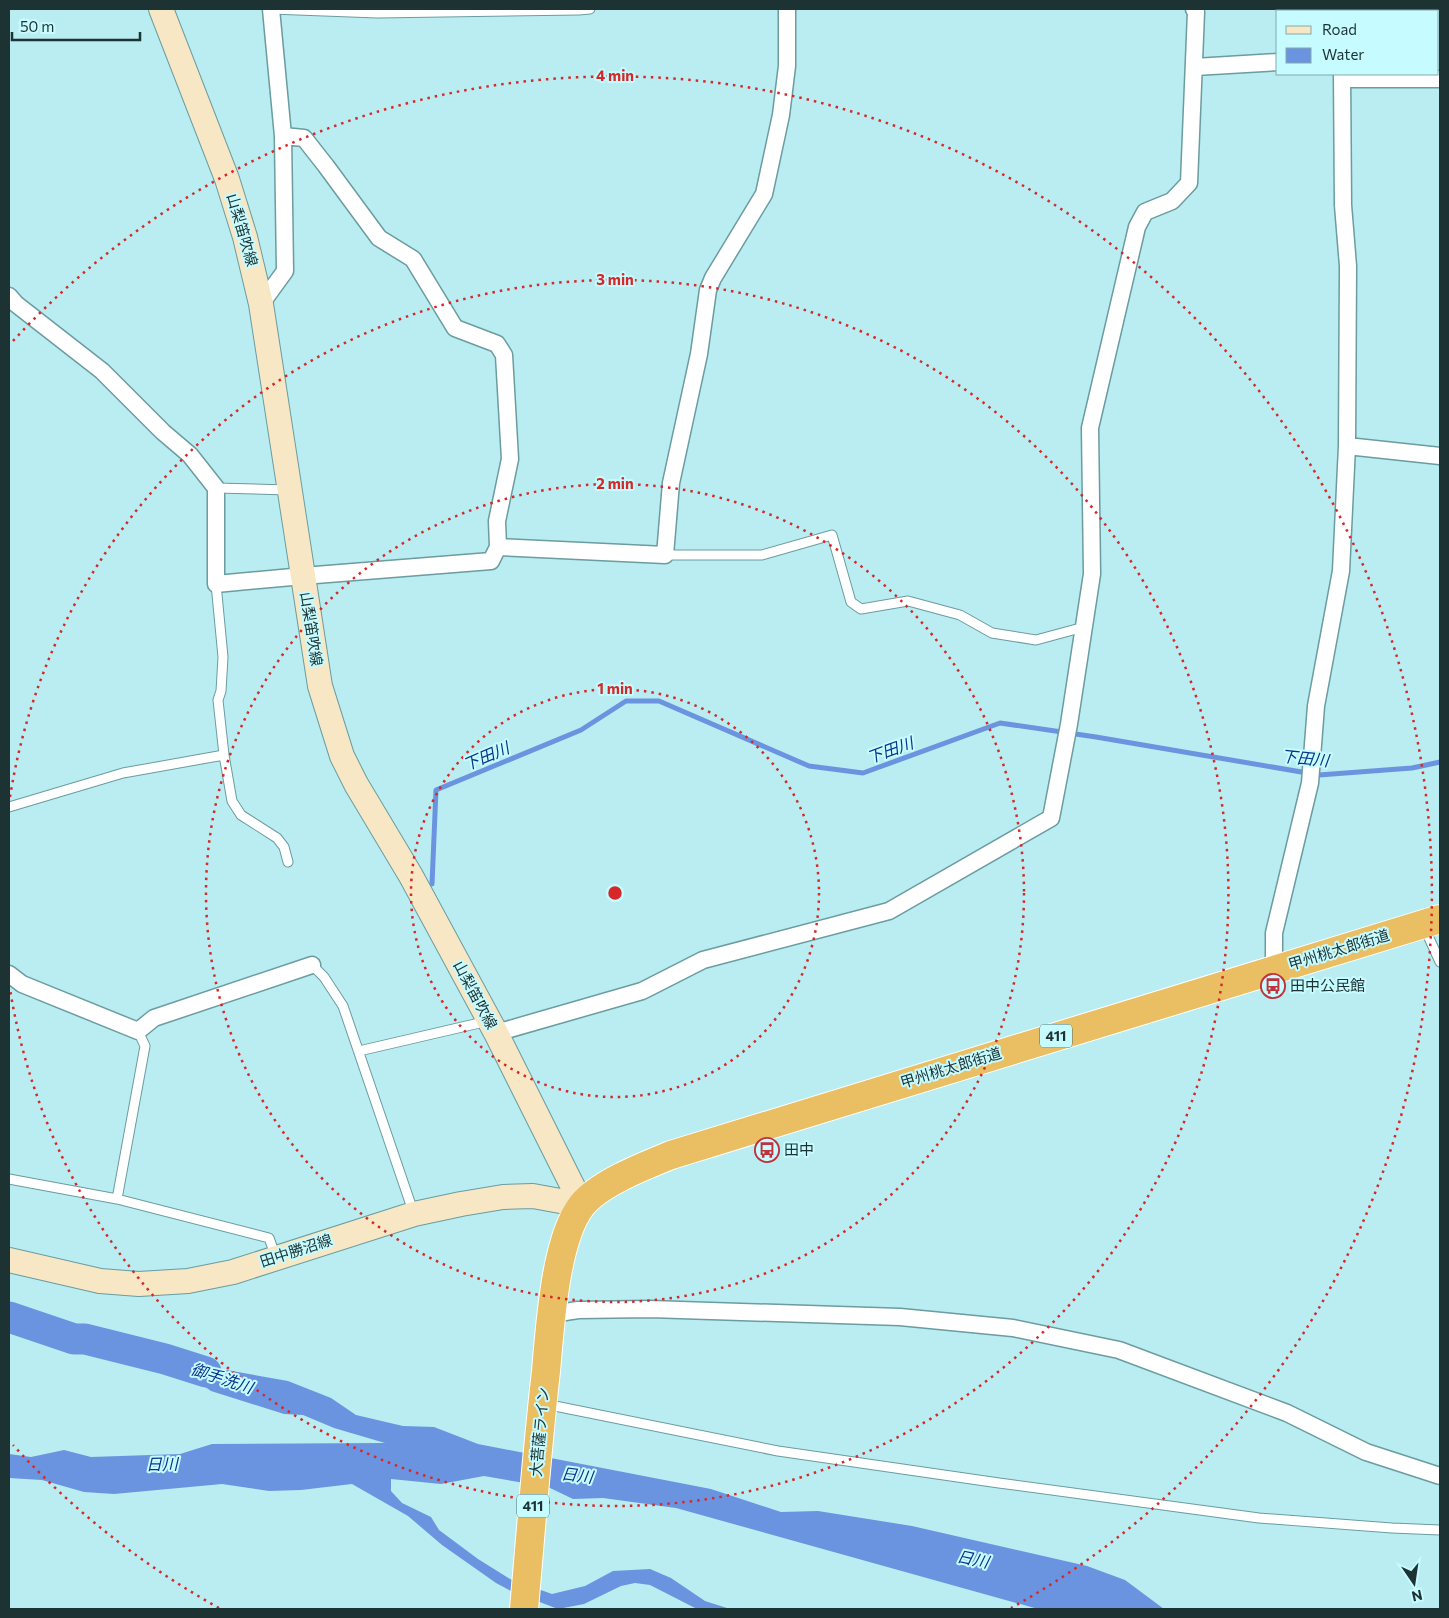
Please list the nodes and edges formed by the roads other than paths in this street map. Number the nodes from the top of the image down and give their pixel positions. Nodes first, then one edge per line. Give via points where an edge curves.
1 (161, 9) edge
2 (271, 9) edge
3 (590, 9) edge
4 (787, 9) edge
5 (1194, 9) edge
6 (1276, 62) edge
7 (1195, 67) junction
8 (1342, 76) edge
9 (1440, 78) edge
10 (283, 136) junction
11 (9, 296) edge
12 (261, 304) junction
13 (1347, 446) junction
14 (1440, 456) edge
15 (216, 488) junction
16 (290, 490) junction
17 (498, 547) junction
18 (664, 555) junction
19 (303, 576) junction
20 (216, 584) junction
21 (1084, 627) junction
22 (224, 755) junction
23 (9, 807) edge
24 (288, 862) dead end
25 (1432, 921) edge
26 (1440, 962) edge
27 (312, 965) joint
28 (1274, 969) junction
29 (9, 974) edge
30 (492, 1027) junction
31 (138, 1030) junction
32 (359, 1050) junction
33 (9, 1179) edge
34 (117, 1199) junction
35 (582, 1204) junction
36 (414, 1214) junction
37 (276, 1258) junction
38 (9, 1260) edge
39 (552, 1314) junction
40 (542, 1403) junction
41 (1440, 1476) edge
42 (1440, 1530) edge
43 (524, 1609) edge

1 - 12 main road, 山梨笛吹線 via 227,179
2 - 3 lane via 377,13
2 - 10 street
4 - 18 street via 787,66 781,115 764,194 708,290 699,354 670,483
5 - 7 street
6 - 7 street
7 - 21 street via 1189,183 1172,201 1145,212 1137,227 1090,428 1092,574
8 - 9 street
8 - 13 street via 1343,204 1348,266
10 - 12 street via 285,271
10 - 17 street via 304,138 379,238 414,259 455,328 497,344 504,355 510,459 496,521
11 - 15 street via 102,371 190,455
12 - 16 main road, 山梨笛吹線
13 - 14 street
13 - 28 street via 1341,570 1316,706 1310,783 1274,933
15 - 16 lane
15 - 20 street
16 - 19 main road, 山梨笛吹線
17 - 18 street
17 - 19 street via 491,561
18 - 21 lane via 762,555 832,535 851,602 861,609 908,601 960,615 992,633 1036,640
19 - 20 street
19 - 30 main road, 山梨笛吹線 via 320,686 342,756
20 - 22 lane via 223,657 218,700
21 - 30 street via 1051,818 889,911 702,960 642,991
22 - 23 lane via 124,773
22 - 24 lane via 232,801 241,814 276,838 284,847
25 - 26 lane
25 - 28 highway, 甲州桃太郎街道 / 411
27 - 31 street via 154,1018
27 - 32 lane via 343,1006
28 - 35 highway, 甲州桃太郎街道 / 411 via 671,1155 606,1185
29 - 31 street via 22,984
30 - 32 lane
30 - 35 main road, 山梨笛吹線
31 - 34 lane via 145,1046
32 - 36 lane
33 - 34 lane
34 - 37 lane via 269,1238
35 - 36 main road, 田中勝沼線 via 533,1196 503,1197
35 - 39 highway, 甲州桃太郎街道 / 411 via 569,1226 560,1258
36 - 37 main road, 田中勝沼線
37 - 38 main road, 田中勝沼線 via 233,1272 188,1281 139,1284 100,1281
39 - 40 highway, 大菩薩ライン / 411
39 - 41 street via 578,1310 650,1309 900,1317 1013,1328 1119,1350 1287,1413 1366,1452
40 - 42 lane via 778,1451 999,1483 1259,1518
40 - 43 highway, 大菩薩ライン / 411

